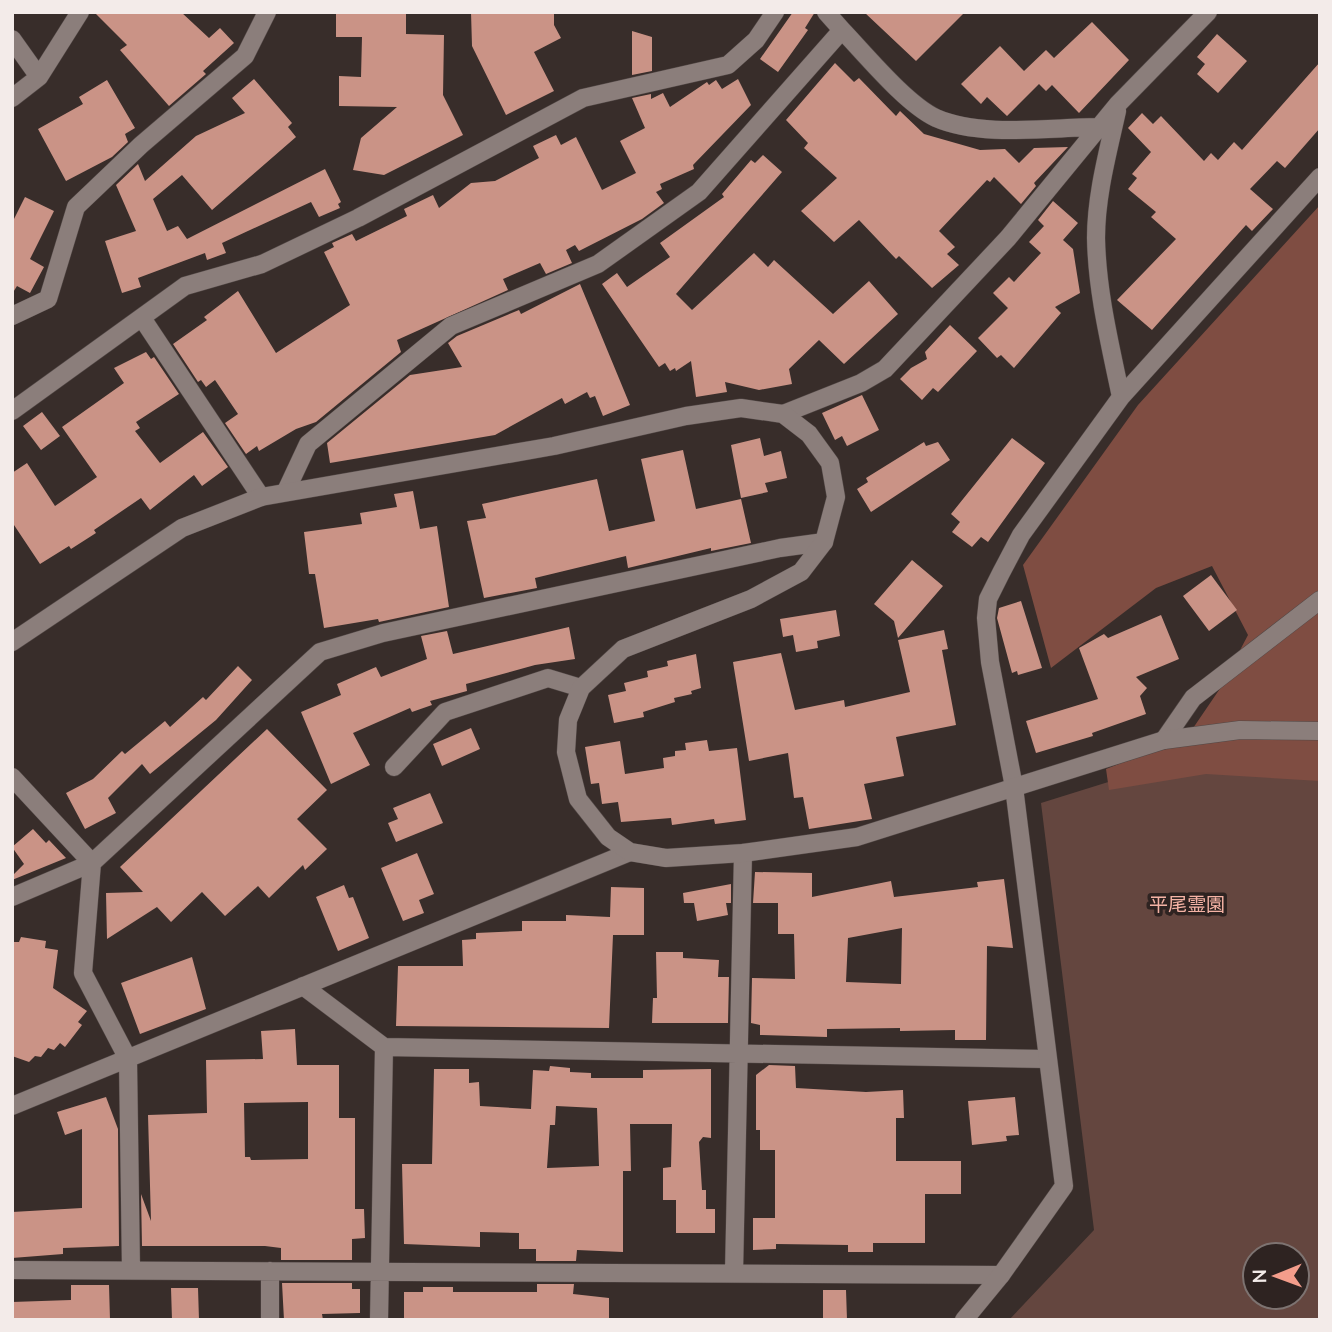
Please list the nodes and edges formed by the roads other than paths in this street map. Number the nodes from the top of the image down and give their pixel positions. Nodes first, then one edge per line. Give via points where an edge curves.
1 (80, 12) edge
2 (267, 12) edge
3 (775, 12) edge
4 (826, 12) edge
5 (1208, 12) edge
6 (842, 30) junction
7 (12, 39) edge
8 (39, 76) junction
9 (12, 98) edge
10 (1118, 104) junction
11 (1101, 127) junction
12 (1320, 177) edge
13 (12, 316) edge
14 (142, 318) junction
15 (1121, 397) junction
16 (12, 411) edge
17 (783, 414) junction
18 (286, 491) junction
19 (261, 497) junction
20 (824, 542) junction
21 (1320, 600) edge
22 (12, 642) edge
23 (581, 688) junction
24 (1320, 731) edge
25 (1164, 740) junction
26 (394, 767) dead end
27 (12, 777) edge
28 (1014, 787) junction
29 (630, 852) junction
30 (743, 853) junction
31 (92, 863) junction
32 (12, 897) edge
33 (303, 986) junction
34 (384, 1047) junction
35 (738, 1054) junction
36 (128, 1059) junction
37 (1046, 1059) junction
38 (12, 1106) edge
39 (12, 1270) edge
40 (131, 1270) junction
41 (270, 1271) junction
42 (380, 1272) junction
43 (734, 1273) junction
44 (1001, 1275) junction
45 (271, 1320) edge
46 (379, 1320) edge
47 (964, 1320) edge

1 - 8 street
2 - 13 street via 246,57 76,207 48,299
3 - 14 street via 756,40 728,65 583,98 262,264 185,286
4 - 6 street
5 - 10 street
6 - 11 street via 899,89 934,117 970,129
6 - 18 street via 699,192 598,264 451,326 308,444
7 - 8 street
8 - 9 street
10 - 11 street
10 - 15 street via 1096,236 1100,294
11 - 17 street via 1008,238 885,369
12 - 15 street
14 - 16 street
14 - 19 street
15 - 28 street via 1021,535 988,599 990,662
17 - 18 street via 741,408 686,416 554,446
17 - 20 street via 809,435 830,463 836,497
18 - 19 street
19 - 22 street via 181,528
20 - 23 street via 801,572 751,599 623,649
20 - 31 street via 397,630 320,652
21 - 25 street via 1193,698
23 - 26 street via 548,678 445,712
23 - 29 street via 568,720 566,752 578,799 608,836
24 - 25 street via 1240,730
25 - 28 street
27 - 31 street
28 - 30 street via 857,837
28 - 37 street
29 - 30 street via 666,858
29 - 33 street
30 - 35 street
31 - 32 street
31 - 36 street via 83,973
33 - 34 street
33 - 36 street
34 - 35 street
34 - 42 street
35 - 37 street
35 - 43 street
36 - 38 street
36 - 40 street
37 - 44 street via 1064,1186
39 - 40 street
40 - 41 street
41 - 42 street
41 - 45 street
42 - 43 street
42 - 46 street
43 - 44 street
44 - 47 street

